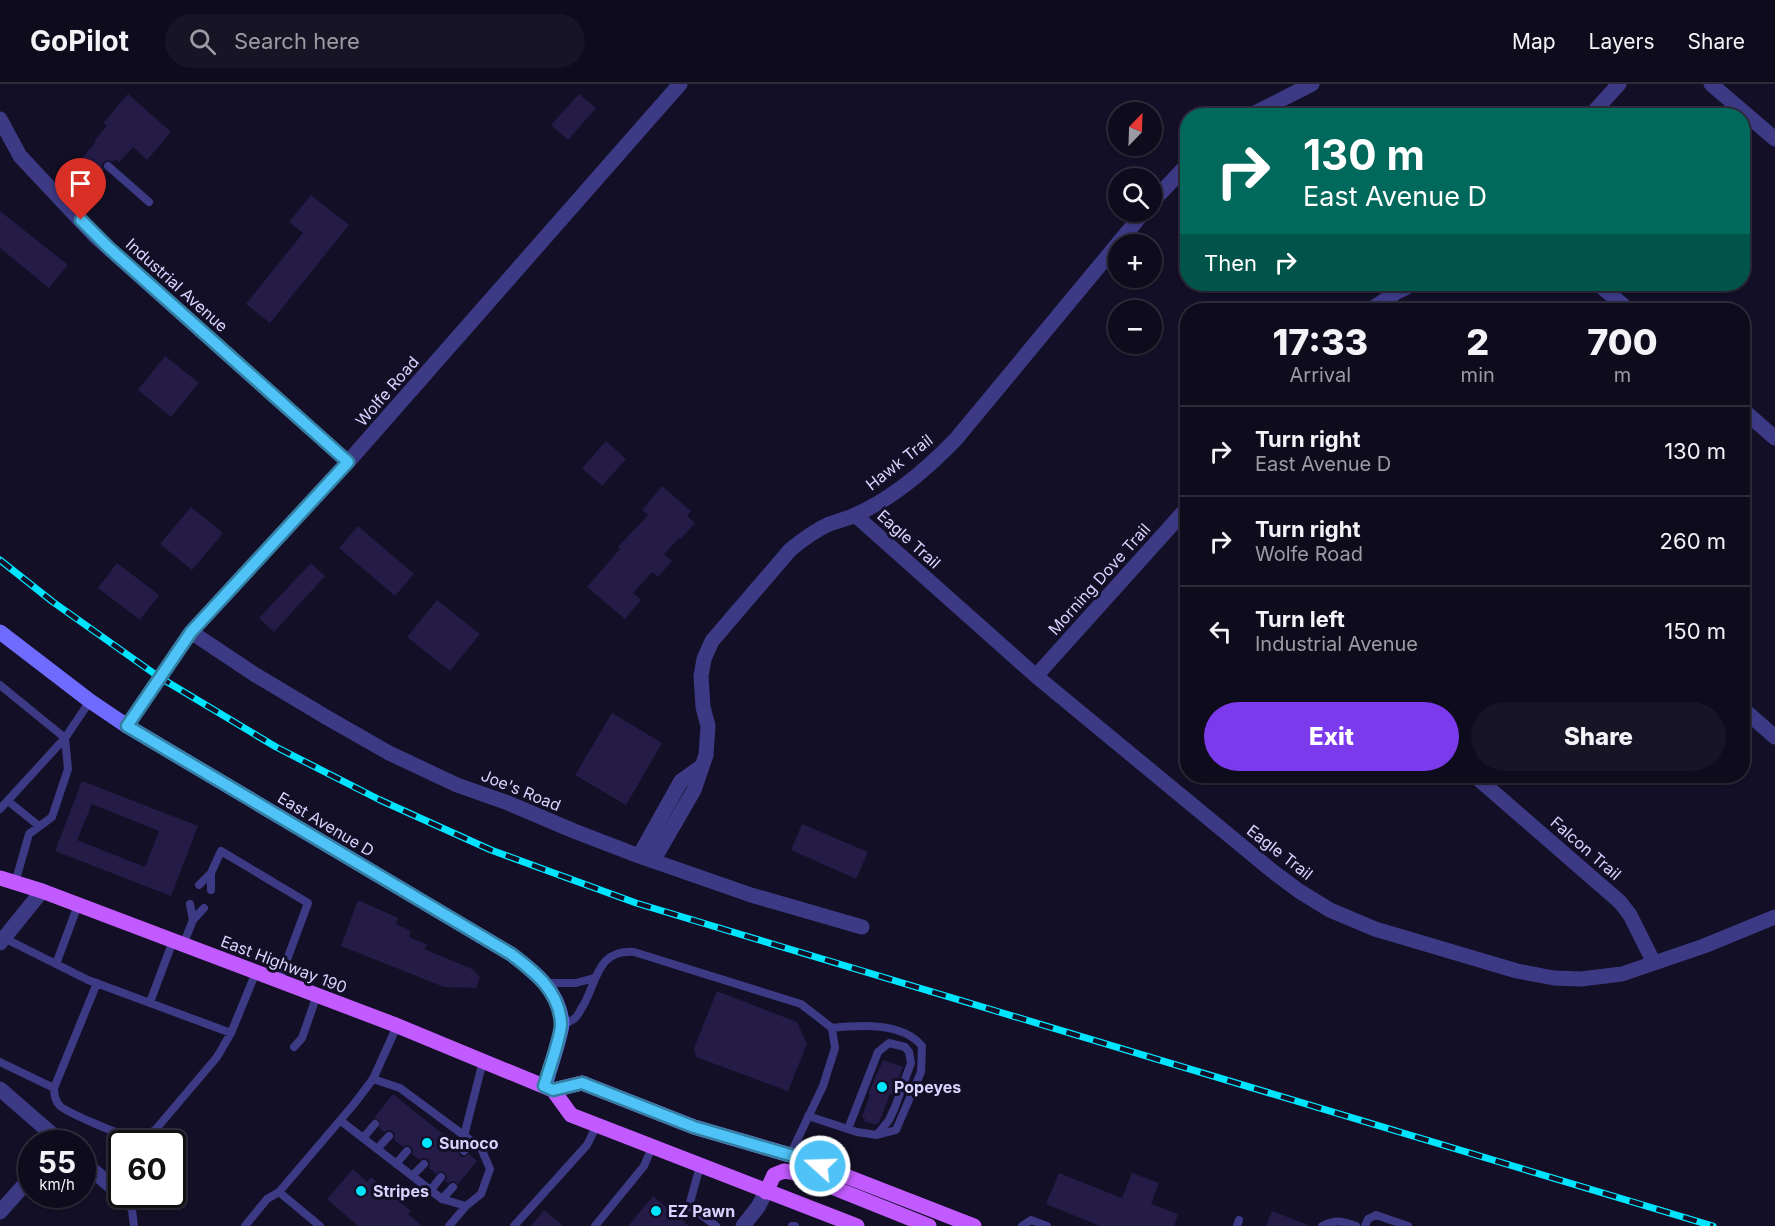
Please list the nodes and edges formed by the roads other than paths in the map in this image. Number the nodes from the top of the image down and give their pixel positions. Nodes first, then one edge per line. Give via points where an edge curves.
1 (680, 84) edge
2 (1312, 84) edge
3 (1619, 84) edge
4 (1711, 84) edge
5 (1265, 108) edge
6 (1597, 108) edge
7 (1738, 108) edge
8 (1750, 118) edge
9 (0, 119) edge
10 (1775, 140) edge
11 (108, 166) dead end
12 (1180, 173) edge
13 (1162, 192) edge
14 (149, 202) dead end
15 (1136, 222) edge
16 (1399, 291) edge
17 (1606, 291) edge
18 (1380, 303) edge
19 (1621, 303) edge
20 (1750, 416) edge
21 (1775, 438) edge
22 (348, 462) junction
23 (855, 515) junction
24 (1180, 522) edge
25 (0, 632) edge
26 (191, 632) junction
27 (1036, 676) junction
28 (0, 685) edge
29 (90, 701) junction
30 (1750, 715) edge
31 (127, 726) junction
32 (1775, 737) edge
33 (65, 738) junction
34 (1483, 783) edge
35 (8, 801) junction
36 (0, 809) edge
37 (39, 826) junction
38 (646, 858) junction
39 (211, 873) junction
40 (7, 880) edge
41 (198, 885) dead end
42 (211, 890) dead end
43 (42, 891) junction
44 (190, 904) dead end
45 (78, 905) junction
46 (204, 908) dead end
47 (1775, 917) edge
48 (193, 920) junction
49 (862, 927) dead end
50 (2, 940) edge
51 (178, 943) junction
52 (1654, 963) junction
53 (56, 964) junction
54 (256, 972) junction
55 (594, 978) junction
56 (279, 981) junction
57 (97, 983) junction
58 (545, 983) junction
59 (317, 995) junction
60 (150, 1002) junction
61 (562, 1025) junction
62 (397, 1026) junction
63 (832, 1028) junction
64 (231, 1032) junction
65 (294, 1047) dead end
66 (483, 1061) junction
67 (0, 1062) edge
68 (373, 1079) junction
69 (54, 1088) junction
70 (549, 1088) junction
71 (0, 1089) edge
72 (418, 1102) junction
73 (412, 1109) dead end
74 (436, 1115) junction
75 (808, 1116) junction
76 (340, 1121) junction
77 (375, 1124) dead end
78 (430, 1124) dead end
79 (597, 1125) junction
80 (453, 1127) junction
81 (848, 1129) junction
82 (46, 1130) edge
83 (877, 1135) junction
84 (389, 1136) dead end
85 (446, 1136) dead end
86 (464, 1136) junction
87 (363, 1138) junction
88 (471, 1141) junction
89 (652, 1147) junction
90 (377, 1149) junction
91 (407, 1151) dead end
92 (464, 1151) dead end
93 (483, 1152) junction
94 (790, 1155) junction
95 (476, 1160) dead end
96 (396, 1164) junction
97 (424, 1164) dead end
98 (700, 1166) junction
99 (96, 1173) edge
100 (412, 1176) junction
101 (441, 1177) dead end
102 (108, 1183) edge
103 (453, 1187) dead end
104 (430, 1191) junction
105 (18, 1192) edge
106 (279, 1192) junction
107 (766, 1192) junction
108 (442, 1199) junction
109 (466, 1206) junction
110 (130, 1208) edge
111 (0, 1212) edge
112 (846, 1224) edge
113 (969, 1224) edge
114 (134, 1226) edge
115 (244, 1226) edge
116 (320, 1226) edge
117 (449, 1226) edge
118 (514, 1226) edge
119 (595, 1226) edge
120 (716, 1226) edge
121 (743, 1226) edge
122 (930, 1226) edge
123 (1022, 1226) edge
124 (1047, 1226) edge
125 (1322, 1226) edge
126 (1356, 1226) edge
127 (1365, 1226) edge
128 (1408, 1226) edge

1 - 22 street, Wolfe Road
2 - 5 street
3 - 6 street
4 - 7 street
8 - 10 street
9 - 22 street, Industrial Avenue via 20,156 96,237
11 - 14 lane
12 - 13 street
15 - 23 street, Hawk Trail via 956,439 893,494
16 - 18 street
17 - 19 street
20 - 21 street
22 - 26 street, Wolfe Road
23 - 27 street, Eagle Trail
23 - 38 street, Hawk Trail via 826,525 790,550 712,641 701,676 708,726 706,755 702,766 681,781
24 - 27 street, Morning Dove Trail
25 - 29 main road, East Avenue D
26 - 31 street, Wolfe Road
26 - 38 street, Joe's Road via 389,753 457,785
27 - 52 street, Eagle Trail via 1271,870 1330,910 1409,941 1554,978 1603,977
28 - 33 lane
29 - 31 main road, East Avenue D
29 - 33 lane
30 - 32 street
31 - 58 main road, East Avenue D via 511,954
33 - 35 lane
33 - 37 lane via 68,769 52,817
34 - 52 street, Falcon Trail via 1620,902
35 - 36 lane
35 - 37 lane
37 - 40 lane via 29,834
38 - 49 street, Joe's Road via 751,895
39 - 41 lane
39 - 42 lane
39 - 56 lane via 221,851 308,903
40 - 43 main road, East Highway 190
43 - 45 main road, East Highway 190
43 - 50 street
44 - 48 lane
45 - 51 main road, East Highway 190
45 - 53 lane
46 - 48 lane
47 - 52 street, Eagle Trail
48 - 51 lane
50 - 53 lane
51 - 54 main road, East Highway 190
51 - 60 lane
53 - 57 lane
54 - 56 main road, East Highway 190
54 - 64 lane
55 - 58 lane via 576,983
55 - 61 lane via 576,1018
55 - 63 lane via 607,959 621,951 634,952 801,1004
56 - 59 main road, East Highway 190
57 - 60 lane
57 - 69 lane
58 - 61 main road, East Avenue D
59 - 62 main road, East Highway 190
59 - 65 lane via 302,1038
60 - 64 lane
61 - 70 main road
62 - 66 main road, East Highway 190
62 - 68 lane
63 - 75 lane via 835,1048 824,1086
63 - 83 lane via 884,1028 915,1037 922,1046 921,1072 896,1130
64 - 69 lane via 217,1057 156,1129 144,1137 130,1137 65,1110 57,1101
66 - 70 main road, East Highway 190
66 - 86 lane
67 - 69 lane
68 - 72 lane
68 - 76 lane
70 - 79 main road via 571,1115
70 - 94 main road via 582,1083 694,1127
71 - 82 street
72 - 73 lane
72 - 74 lane
74 - 78 lane
74 - 80 lane
75 - 81 lane
75 - 94 lane
76 - 87 lane
76 - 106 lane
77 - 87 lane
79 - 89 main road
79 - 118 lane via 587,1145
80 - 85 lane
80 - 86 lane
81 - 83 lane
81 - 83 lane via 878,1052 889,1043 905,1047 911,1063 889,1120
84 - 90 lane
86 - 88 lane
87 - 90 lane
88 - 92 lane
88 - 93 lane
89 - 98 main road
89 - 119 lane via 645,1166
90 - 96 lane
91 - 96 lane
93 - 95 lane
93 - 109 lane via 490,1169 481,1194
94 - 113 main road
96 - 100 lane
97 - 100 lane
98 - 107 main road
98 - 120 lane via 689,1206
99 - 102 street
100 - 104 lane
101 - 104 lane
103 - 108 lane
104 - 108 lane
105 - 111 street
106 - 115 lane via 267,1199
106 - 116 lane
107 - 112 main road
107 - 121 street
107 - 122 main road via 774,1175 797,1173
108 - 109 lane
109 - 117 lane
110 - 114 lane
113 - 122 main road
123 - 124 lane via 1031,1220
125 - 126 lane via 1332,1221
127 - 128 lane via 1376,1215

